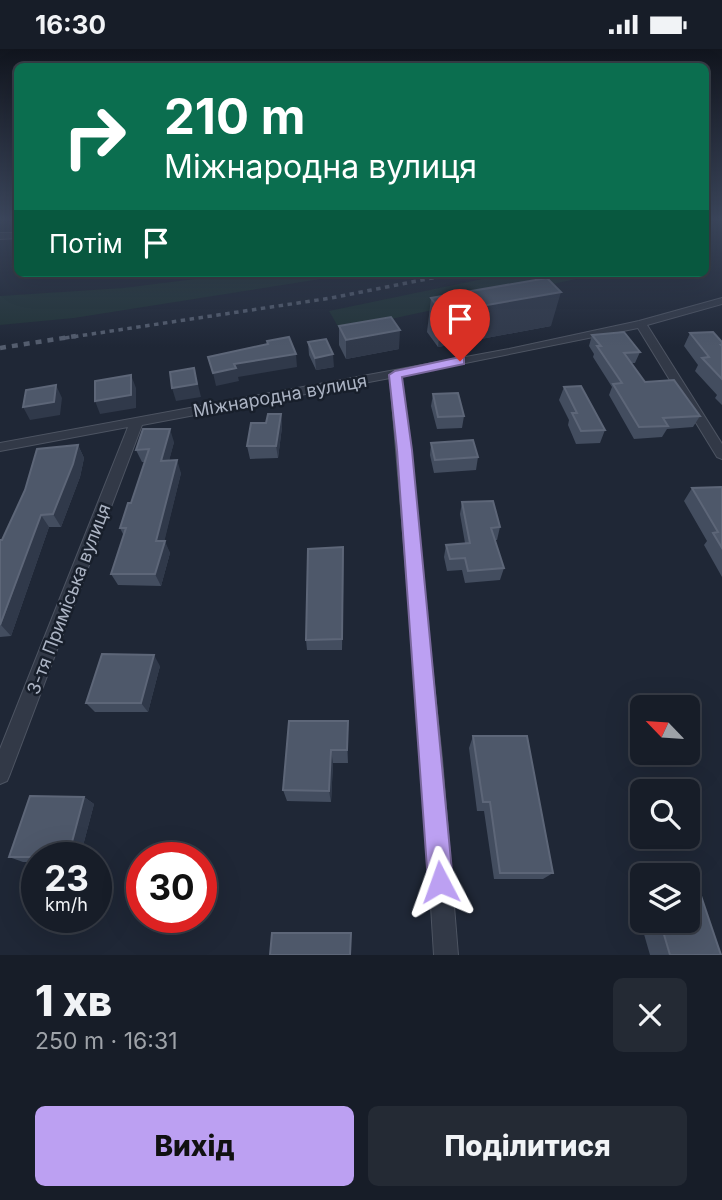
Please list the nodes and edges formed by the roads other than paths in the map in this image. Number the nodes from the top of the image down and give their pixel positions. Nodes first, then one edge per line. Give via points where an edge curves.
1 (722, 301) edge
2 (641, 324) junction
3 (395, 375) junction
4 (136, 423) junction
5 (0, 447) edge
6 (722, 454) edge
7 (0, 775) edge
8 (446, 955) edge

1 - 2 street, Міжнародна вулиця
2 - 3 street, Міжнародна вулиця
2 - 6 street
3 - 4 street, Міжнародна вулиця
3 - 8 street
4 - 5 street, Міжнародна вулиця
4 - 7 street, 3-тя Приміська вулиця

